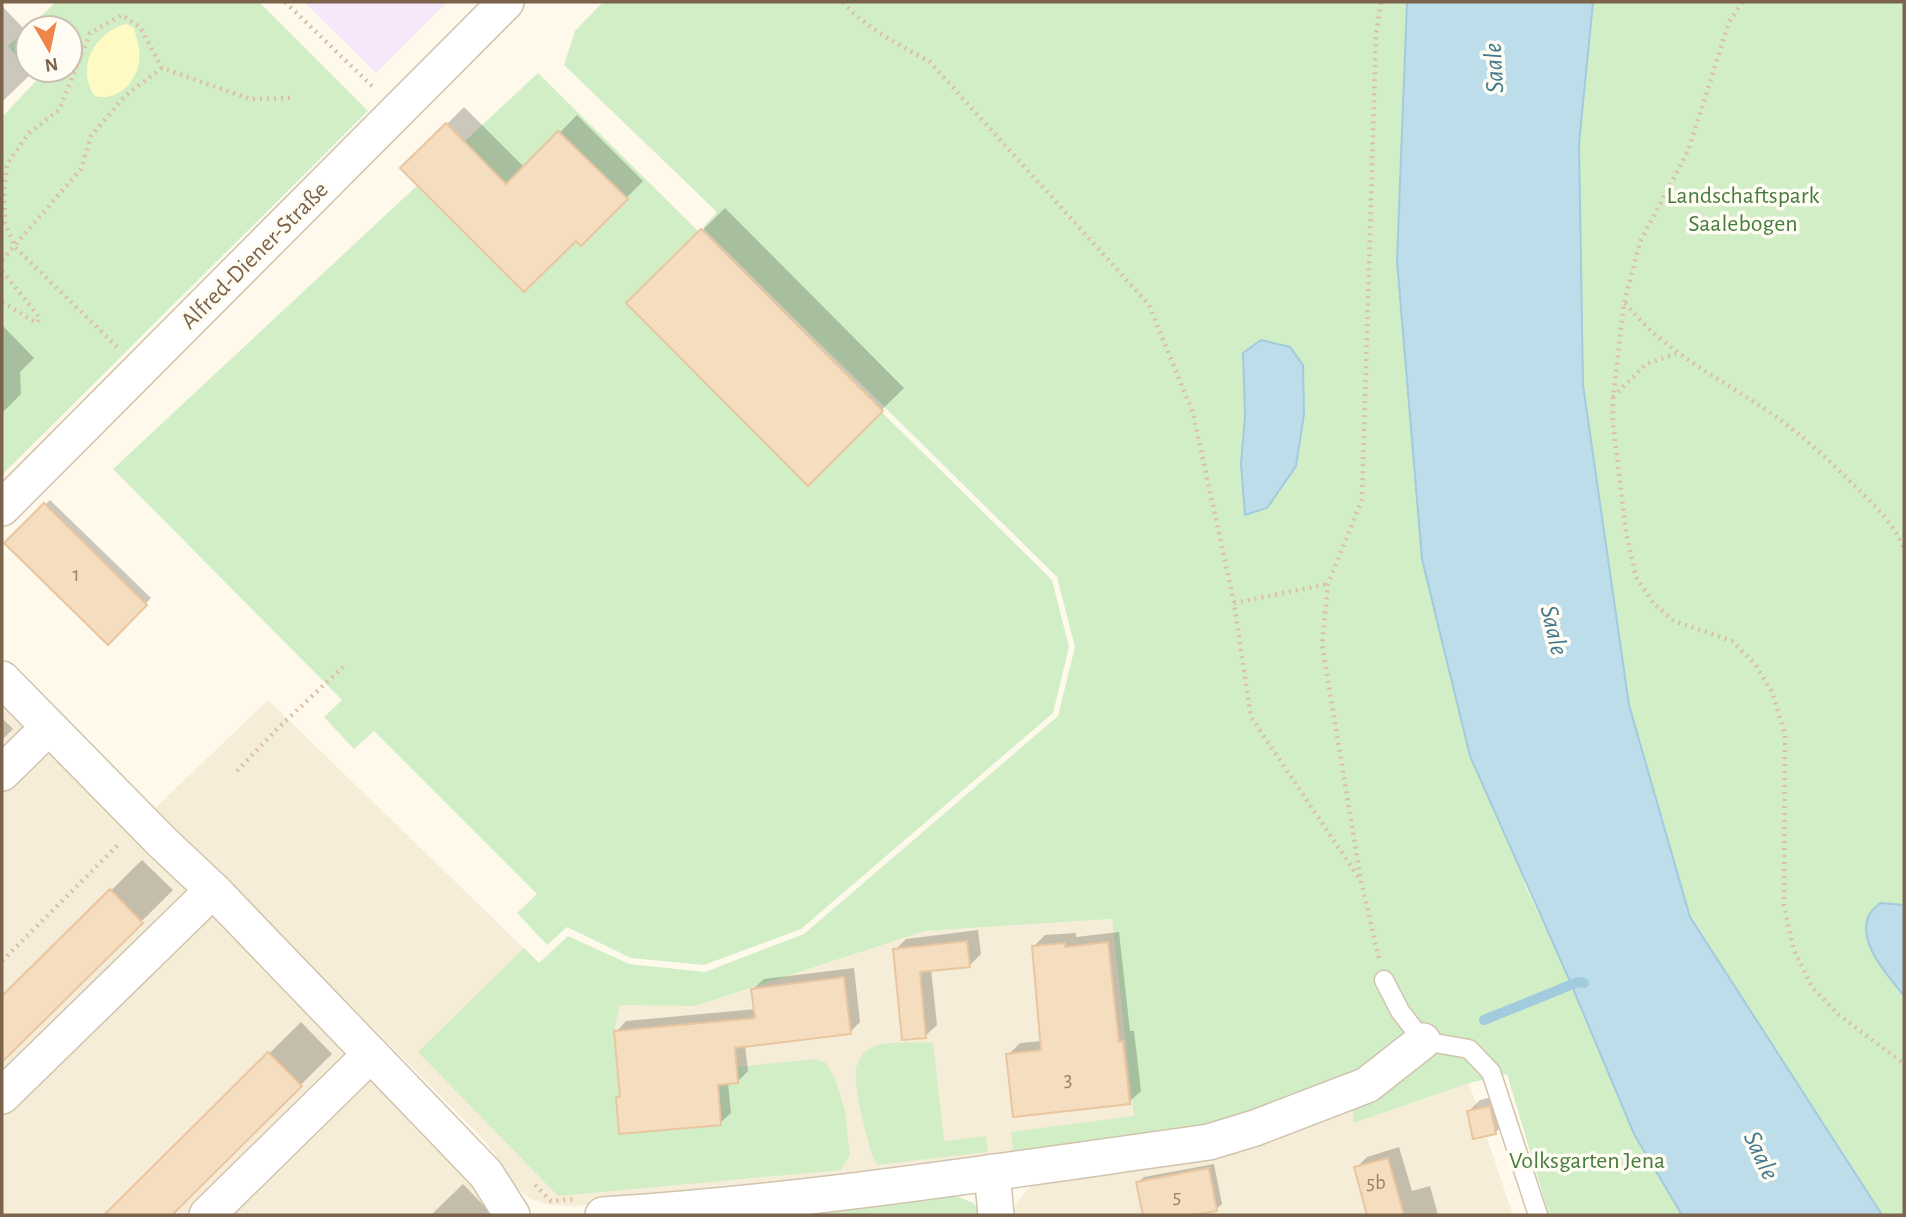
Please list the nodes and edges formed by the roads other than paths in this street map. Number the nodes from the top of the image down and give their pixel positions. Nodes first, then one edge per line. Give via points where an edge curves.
1 (506, 2) edge
2 (2, 508) edge
3 (2, 678) edge
4 (49, 727) junction
5 (2, 773) edge
6 (212, 890) junction
7 (1384, 980) road end
8 (1423, 1041) junction
9 (371, 1054) junction
10 (2, 1096) edge
11 (992, 1172) junction
12 (591, 1207) edge
13 (207, 1215) edge
14 (520, 1215) edge
15 (996, 1215) edge
16 (1538, 1215) edge

1 - 2 street, Alfred-Diener-Straße
3 - 4 street
4 - 5 street
4 - 6 street
6 - 9 street
6 - 10 street
7 - 8 lane via 1400,1012
8 - 11 street via 1367,1085 1209,1142
8 - 16 lane via 1469,1049 1491,1072
9 - 13 street
9 - 14 street
11 - 12 street via 714,1207
11 - 15 street

